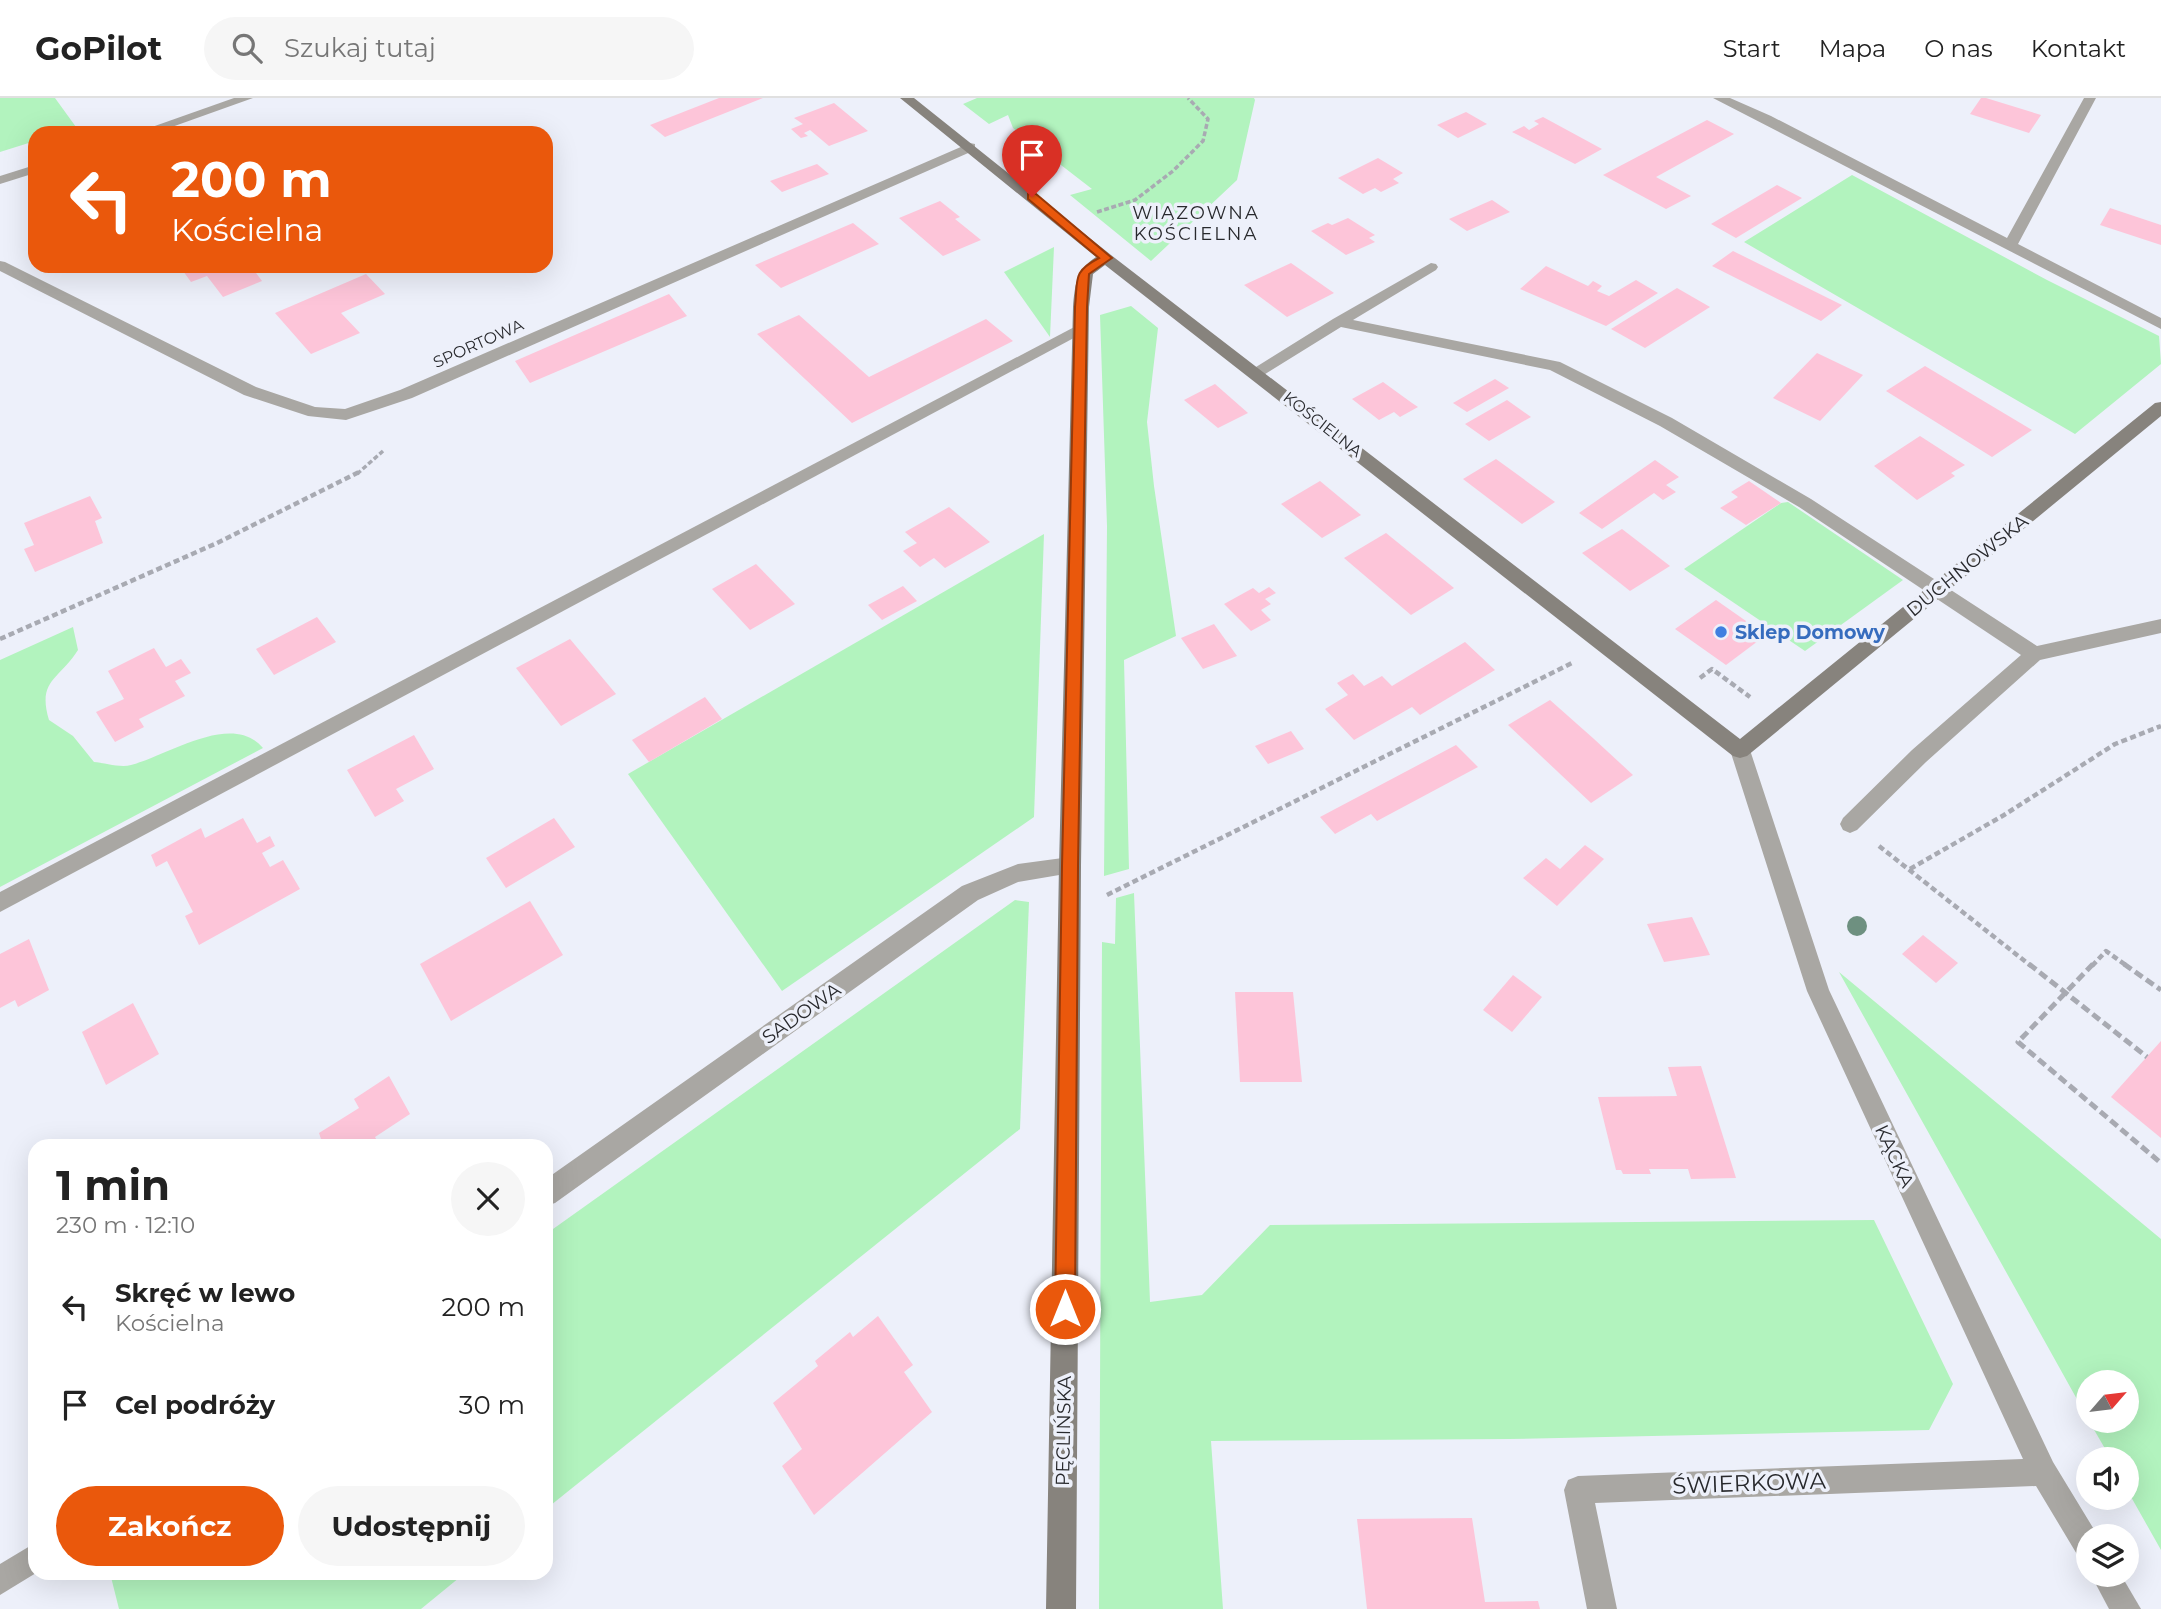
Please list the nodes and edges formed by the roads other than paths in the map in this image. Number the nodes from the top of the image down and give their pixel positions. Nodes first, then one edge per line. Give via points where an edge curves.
1 (247, 98) edge
2 (906, 98) edge
3 (1719, 98) edge
4 (2090, 98) edge
5 (163, 126) edge
6 (970, 147) junction
7 (28, 171) edge
8 (0, 180) edge
9 (2010, 245) junction
10 (1106, 258) junction
11 (0, 265) edge
12 (1431, 267) dead end
13 (1338, 322) junction
14 (2161, 324) edge
15 (1080, 329) junction
16 (1256, 372) junction
17 (2161, 407) edge
18 (1937, 589) junction
19 (2161, 625) edge
20 (2034, 654) junction
21 (1740, 750) junction
22 (1850, 824) road end
23 (1070, 866) junction
24 (0, 903) edge
25 (553, 1189) edge
26 (2043, 1472) junction
27 (2076, 1526) edge
28 (28, 1562) edge
29 (0, 1581) edge
30 (2112, 1587) edge
31 (1061, 1609) edge
32 (1602, 1609) edge
33 (2126, 1609) edge

1 - 5 street
2 - 6 street, KOŚCIELNA
3 - 9 street
4 - 9 street
6 - 10 street, KOŚCIELNA
6 - 11 street, SPORTOWA via 406,394 346,415 314,412 250,391
7 - 8 street
9 - 14 street
10 - 15 street, PĘCLIŃSKA via 1084,274
10 - 16 street, KOŚCIELNA
12 - 13 street
13 - 16 street
13 - 18 street via 1554,366 1666,422 1805,503
15 - 23 street, PĘCLIŃSKA
15 - 24 street
16 - 21 street, KOŚCIELNA
17 - 18 street, DUCHNOWSKA
18 - 20 street
18 - 21 street, DUCHNOWSKA
19 - 20 street
20 - 22 street
21 - 26 street, KĄCKA via 1818,991
23 - 25 street, SADOWA via 1038,867 989,882 971,893
23 - 31 street, PĘCLIŃSKA
26 - 27 street, KĄCKA
26 - 32 street, ŚWIERKOWA via 1578,1490
28 - 29 street
30 - 33 street

